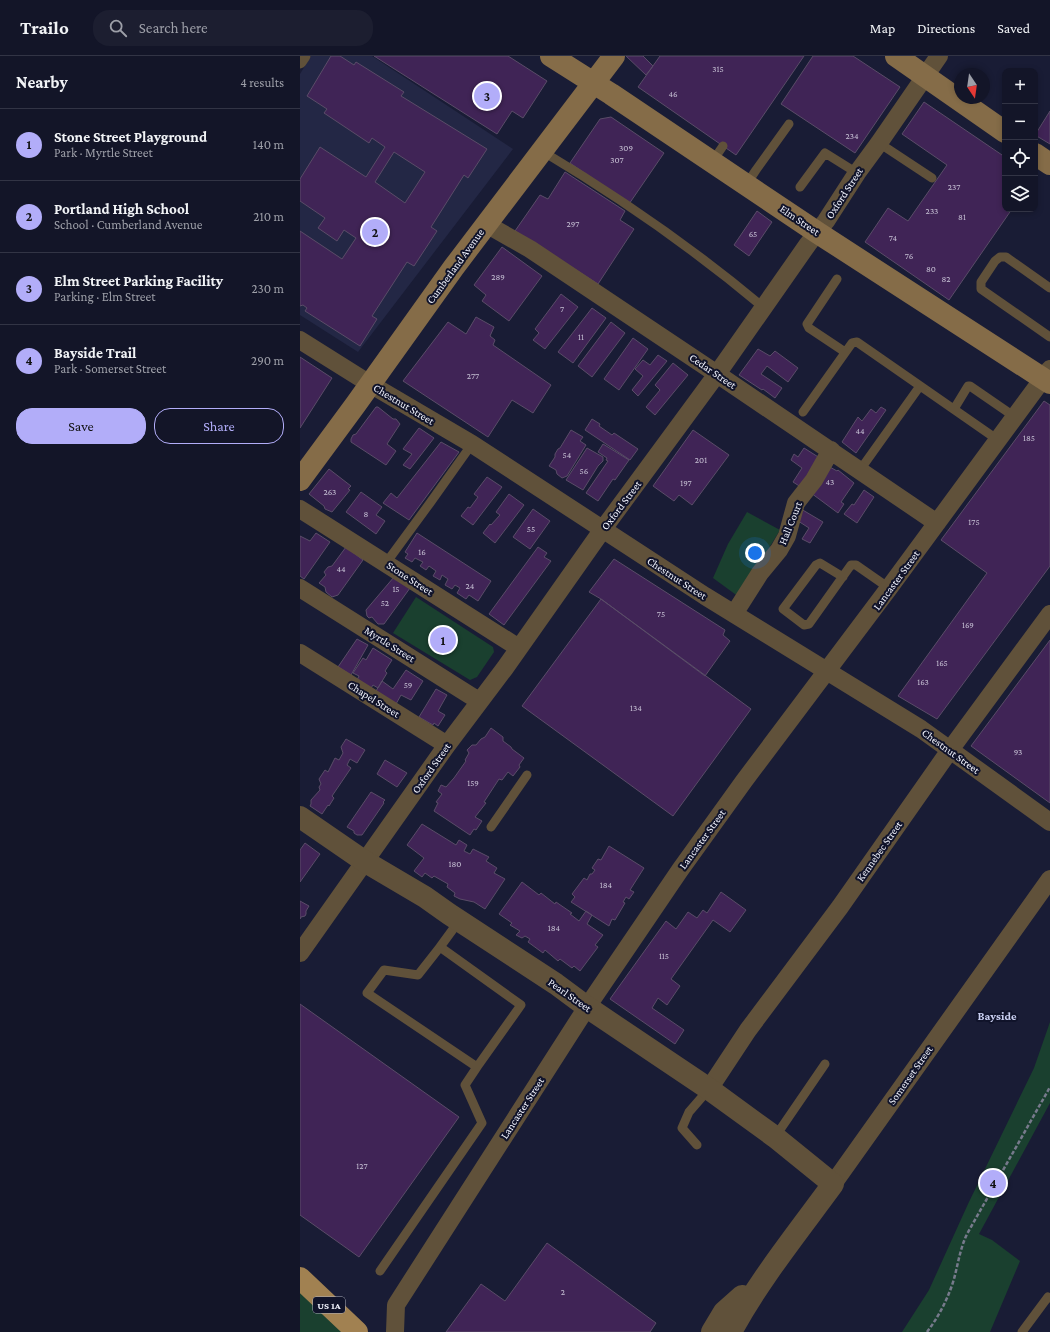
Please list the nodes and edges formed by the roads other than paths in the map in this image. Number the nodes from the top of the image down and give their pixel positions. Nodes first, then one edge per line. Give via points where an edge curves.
1 (304, 56) edge
2 (551, 56) edge
3 (614, 56) edge
4 (896, 56) edge
5 (939, 56) edge
6 (300, 62) edge
7 (925, 76) junction
8 (593, 83) junction
9 (789, 124) dead end
10 (1002, 130) edge
11 (879, 143) junction
12 (542, 151) junction
13 (1038, 156) edge
14 (1050, 164) edge
15 (857, 173) junction
16 (932, 178) dead end
17 (746, 185) junction
18 (800, 187) dead end
19 (486, 224) junction
20 (818, 232) junction
21 (837, 279) dead end
22 (1050, 288) edge
23 (763, 307) junction
24 (1050, 337) edge
25 (300, 340) edge
26 (845, 352) junction
27 (717, 374) junction
28 (1048, 377) edge
29 (370, 384) junction
30 (920, 386) junction
31 (954, 409) junction
32 (803, 412) dead end
33 (1015, 417) junction
34 (998, 440) junction
35 (472, 444) junction
36 (831, 450) junction
37 (860, 470) junction
38 (300, 480) edge
39 (300, 509) edge
40 (937, 523) junction
41 (603, 529) junction
42 (386, 563) junction
43 (843, 577) junction
44 (300, 588) edge
45 (889, 588) junction
46 (734, 614) junction
47 (1050, 614) edge
48 (519, 648) junction
49 (300, 653) edge
50 (828, 671) junction
51 (479, 701) junction
52 (447, 744) junction
53 (950, 750) junction
54 (527, 775) dead end
55 (300, 816) edge
56 (1050, 822) edge
57 (492, 827) dead end
58 (364, 861) junction
59 (1050, 879) edge
60 (459, 921) junction
61 (440, 947) junction
62 (300, 953) edge
63 (587, 1007) junction
64 (825, 1064) dead end
65 (477, 1067) junction
66 (709, 1089) junction
67 (775, 1137) junction
68 (697, 1145) dead end
69 (833, 1184) junction
70 (380, 1271) dead end
71 (770, 1271) junction
72 (300, 1278) edge
73 (1050, 1298) edge
74 (357, 1332) edge
75 (395, 1332) edge
76 (712, 1332) edge
77 (731, 1332) edge
78 (1022, 1332) edge

1 - 6 street
2 - 8 main road, Elm Street
3 - 8 main road, Cumberland Avenue
4 - 7 main road
5 - 7 street, Oxford Street
7 - 10 main road
7 - 11 street, Oxford Street
8 - 12 main road, Cumberland Avenue
8 - 17 main road, Elm Street via 718,154
9 - 17 lane
11 - 15 street, Oxford Street
11 - 16 lane
12 - 19 main road, Cumberland Avenue
12 - 23 lane via 586,177 691,251
13 - 14 main road
15 - 18 lane via 825,153
15 - 20 street, Oxford Street
17 - 20 main road, Elm Street
19 - 27 street, Cedar Street via 530,249
19 - 29 main road, Cumberland Avenue
20 - 23 street, Oxford Street
20 - 28 main road, Elm Street
21 - 26 lane via 807,324 809,328
22 - 24 lane via 1006,257 994,261 981,282 982,289
23 - 27 street, Oxford Street
25 - 29 street, Chestnut Street
26 - 30 lane via 856,342
26 - 32 lane
27 - 36 street, Cedar Street
27 - 41 street, Oxford Street
28 - 33 street, Lancaster Street
29 - 35 street, Chestnut Street
29 - 38 main road, Cumberland Avenue
30 - 31 lane
30 - 37 lane
31 - 33 lane via 970,386
31 - 34 lane
33 - 34 street, Lancaster Street
34 - 40 street, Lancaster Street
35 - 41 street, Chestnut Street
35 - 42 lane
36 - 37 street, Cedar Street
36 - 46 street, Hall Court via 814,480 796,503 787,536 779,550 760,573
37 - 40 street, Cedar Street
39 - 42 street, Stone Street
40 - 45 street, Lancaster Street
41 - 46 street, Chestnut Street
41 - 48 street, Oxford Street
42 - 48 street, Stone Street
43 - 43 lane via 809,624 804,625 782,609 816,565 820,563
43 - 45 lane via 851,565 856,565
44 - 51 street, Myrtle Street
45 - 50 street, Lancaster Street
46 - 50 street, Chestnut Street
47 - 53 street, Kennebec Street
48 - 51 street, Oxford Street
49 - 52 street, Chapel Street
50 - 53 street, Chestnut Street
50 - 63 street, Lancaster Street via 680,870
51 - 52 street, Oxford Street
52 - 58 street, Oxford Street
53 - 56 street, Chestnut Street
53 - 66 street, Kennebec Street via 840,907 748,1030
54 - 57 lane
55 - 58 street, Pearl Street
58 - 60 street, Pearl Street via 425,897
58 - 62 street, Oxford Street
59 - 69 street, Somerset Street
60 - 61 lane
60 - 63 street, Pearl Street
61 - 65 lane via 521,1005
61 - 65 lane via 418,975 384,970 366,994
63 - 66 street, Pearl Street
63 - 75 street, Lancaster Street via 396,1305
64 - 67 lane
65 - 70 lane via 465,1085 482,1123
66 - 67 street, Pearl Street
66 - 68 lane via 689,1112 682,1128
67 - 69 street, Pearl Street
69 - 71 street, Somerset Street
71 - 76 street, Somerset Street via 724,1312
71 - 77 street, Somerset Street
72 - 74 main road, US 1A
73 - 78 lane via 1048,1297

